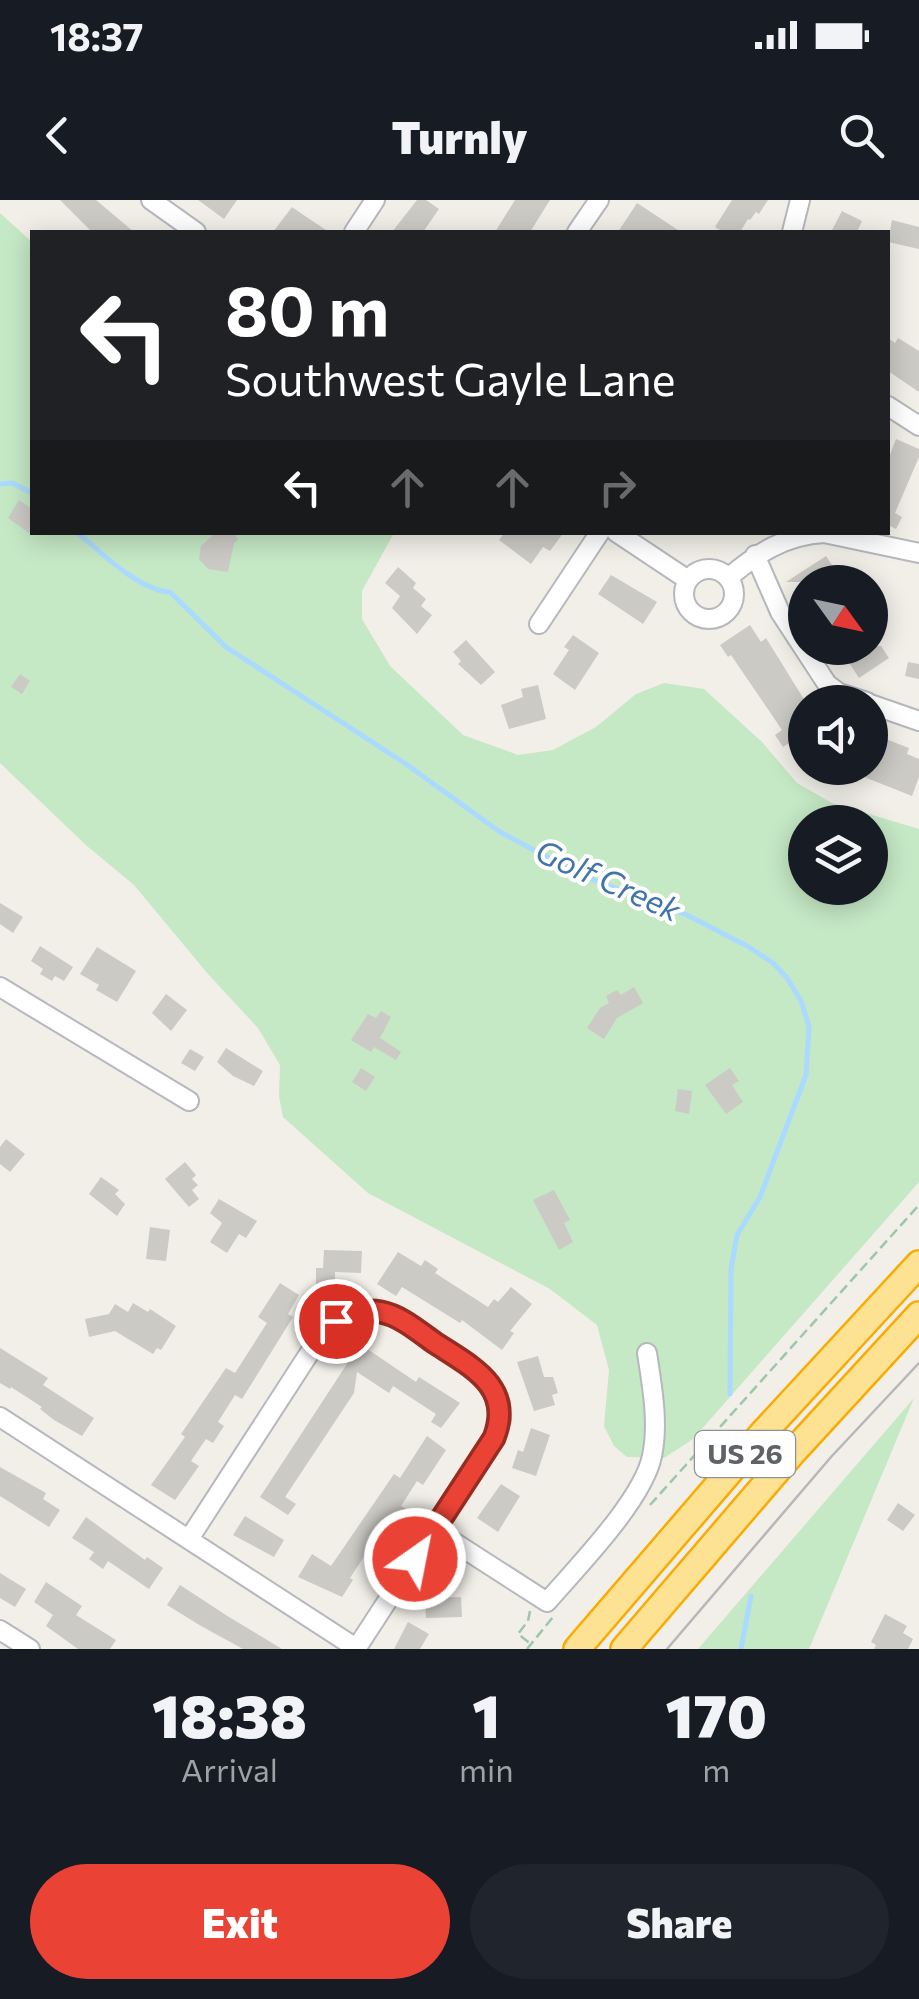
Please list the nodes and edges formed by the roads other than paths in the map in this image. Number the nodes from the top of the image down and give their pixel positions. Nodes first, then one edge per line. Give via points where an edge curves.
1 (151, 200) edge
2 (375, 200) edge
3 (599, 200) edge
4 (800, 200) edge
5 (193, 230) edge
6 (355, 230) edge
7 (579, 230) edge
8 (792, 230) edge
9 (890, 409) edge
10 (919, 426) edge
11 (598, 535) edge
12 (620, 535) edge
13 (808, 535) edge
14 (834, 535) edge
15 (919, 553) edge
16 (754, 555) junction
17 (728, 578) junction
18 (688, 580) junction
19 (539, 624) dead end
20 (828, 685) edge
21 (888, 710) edge
22 (919, 720) edge
23 (0, 987) edge
24 (189, 1102) dead end
25 (919, 1264) edge
26 (919, 1315) edge
27 (648, 1354) dead end
28 (0, 1416) edge
29 (435, 1530) junction
30 (189, 1539) junction
31 (0, 1630) edge
32 (30, 1649) edge
33 (356, 1649) edge
34 (577, 1649) edge
35 (624, 1649) edge

1 - 5 street
2 - 6 street
3 - 7 street
4 - 8 street
9 - 10 street
11 - 19 street
12 - 18 street
13 - 16 street
14 - 15 street
16 - 17 street
16 - 20 street via 780,612
17 - 18 street via 706,569
17 - 18 street via 733,601 708,619 687,607
21 - 22 street
23 - 24 street
25 - 34 highway, US 26
26 - 35 highway, US 26
27 - 29 street via 654,1432 640,1487 547,1602
28 - 30 street
29 - 30 street via 494,1438 500,1404 480,1372 401,1319 362,1311 336,1321 314,1346
29 - 33 street
30 - 33 street
31 - 32 street

